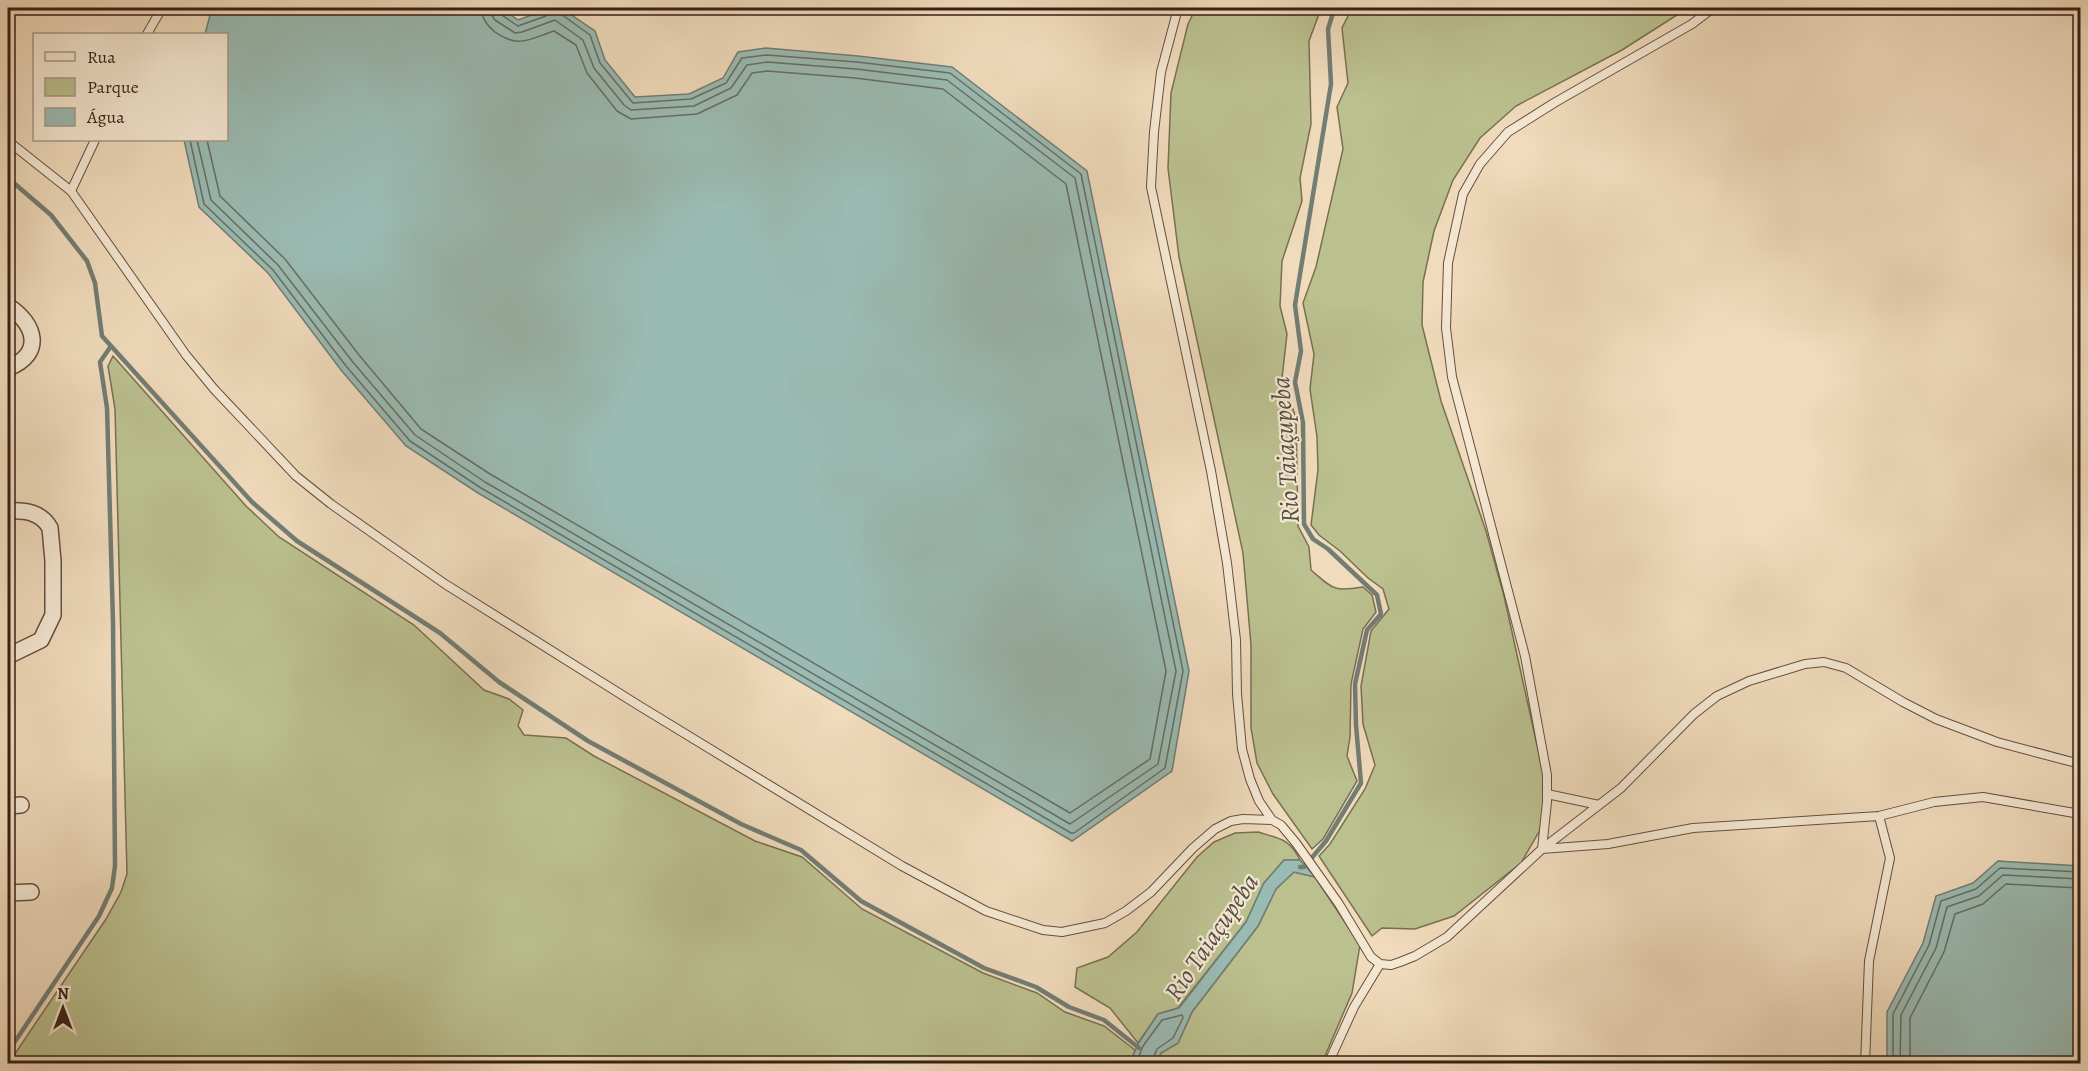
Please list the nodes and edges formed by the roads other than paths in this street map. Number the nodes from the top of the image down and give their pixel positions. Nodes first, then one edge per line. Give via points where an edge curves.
1 (162, 8) edge
2 (1178, 8) edge
3 (1713, 8) edge
4 (148, 33) edge
5 (8, 141) edge
6 (95, 141) edge
7 (71, 191) junction
8 (11, 308) edge
9 (8, 368) edge
10 (8, 511) edge
11 (8, 656) edge
12 (2080, 764) edge
13 (1547, 794) junction
14 (1599, 805) junction
15 (2080, 814) edge
16 (1879, 816) junction
17 (1272, 820) junction
18 (1542, 849) junction
19 (31, 892) dead end
20 (8, 893) edge
21 (1380, 964) junction
22 (1328, 1064) edge
23 (1865, 1064) edge

1 - 4 lane
2 - 17 lane via 1161,72 1151,187 1227,563 1242,749 1259,801
3 - 13 lane via 1509,132 1480,164 1463,194 1448,263 1446,328 1452,377 1525,656
5 - 7 lane
6 - 7 lane
7 - 17 lane via 186,355 296,476 322,497 446,584 638,705 902,866 986,911 1043,930 1062,932 1105,923 1143,899 1215,829 1243,819
8 - 9 street via 32,332 32,342 24,361
10 - 11 street via 33,513 50,528 54,592 53,615 41,640
12 - 14 lane via 1997,742 1936,719 1846,668 1824,662 1749,681 1717,696
13 - 14 lane
13 - 18 lane
14 - 18 lane
15 - 16 lane via 1983,797 1934,802
16 - 18 lane via 1693,828 1608,844
16 - 23 lane via 1890,858 1869,961
17 - 21 lane via 1296,843 1371,957
18 - 21 lane via 1447,937 1415,956 1391,965
19 - 20 street
21 - 22 lane via 1354,1007

